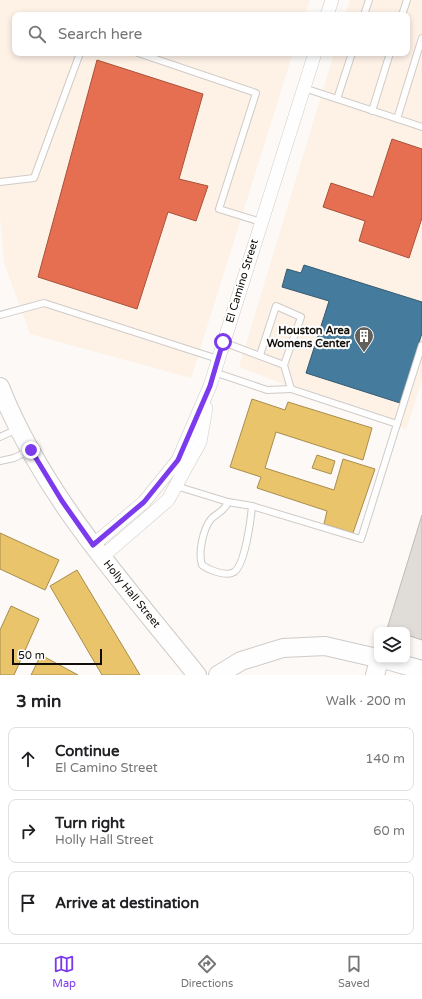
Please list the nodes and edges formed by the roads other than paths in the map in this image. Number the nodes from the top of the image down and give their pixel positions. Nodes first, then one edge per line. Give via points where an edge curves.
1 (332, 0) edge
2 (369, 0) edge
3 (407, 0) edge
4 (328, 12) edge
5 (365, 12) edge
6 (403, 12) edge
7 (422, 38) edge
8 (79, 56) edge
9 (147, 56) edge
10 (314, 56) edge
11 (351, 56) edge
12 (389, 56) edge
13 (304, 88) junction
14 (337, 99) junction
15 (372, 111) junction
16 (397, 119) junction
17 (422, 127) edge
18 (0, 182) edge
19 (261, 222) junction
20 (0, 315) edge
21 (223, 342) junction
22 (422, 346) edge
23 (260, 356) junction
24 (218, 359) junction
25 (284, 365) junction
26 (214, 372) junction
27 (0, 386) edge
28 (210, 386) junction
29 (291, 389) junction
30 (397, 424) junction
31 (18, 429) junction
32 (0, 437) edge
33 (31, 450) junction
34 (0, 461) edge
35 (176, 486) junction
36 (228, 502) junction
37 (252, 506) junction
38 (98, 551) junction
39 (374, 657) edge
40 (378, 663) edge
41 (398, 663) edge
42 (422, 670) edge
43 (197, 675) edge
44 (218, 675) edge
45 (375, 675) edge

1 - 4 street
2 - 5 lane
3 - 6 lane
7 - 16 lane
8 - 18 lane via 34,178
9 - 19 lane via 256,93 219,209
10 - 13 street, El Camino Street
11 - 14 lane
12 - 15 lane
13 - 14 lane
13 - 19 street, El Camino Street
14 - 15 lane
15 - 16 lane
16 - 17 lane
19 - 21 street, El Camino Street
20 - 24 lane via 44,303
21 - 23 lane
21 - 24 street, El Camino Street
22 - 30 lane
23 - 25 lane
23 - 25 lane via 276,306 300,316
24 - 26 street, El Camino Street
25 - 29 lane
26 - 28 street, El Camino Street
26 - 29 lane via 267,390
27 - 31 street, Holly Hall Street
28 - 35 street via 200,442
28 - 38 street, El Camino Street via 178,460 144,502
29 - 30 lane
30 - 37 lane via 361,538
31 - 32 lane
31 - 33 street, Holly Hall Street
33 - 34 lane
33 - 38 street, Holly Hall Street via 62,501
35 - 36 lane
35 - 38 street via 168,500
36 - 37 lane
36 - 37 lane via 226,508 208,523 200,553 202,565 228,574 235,572 241,562 250,528
38 - 43 street, Holly Hall Street
39 - 44 street via 325,646 283,648 241,661
40 - 45 street
41 - 42 street

